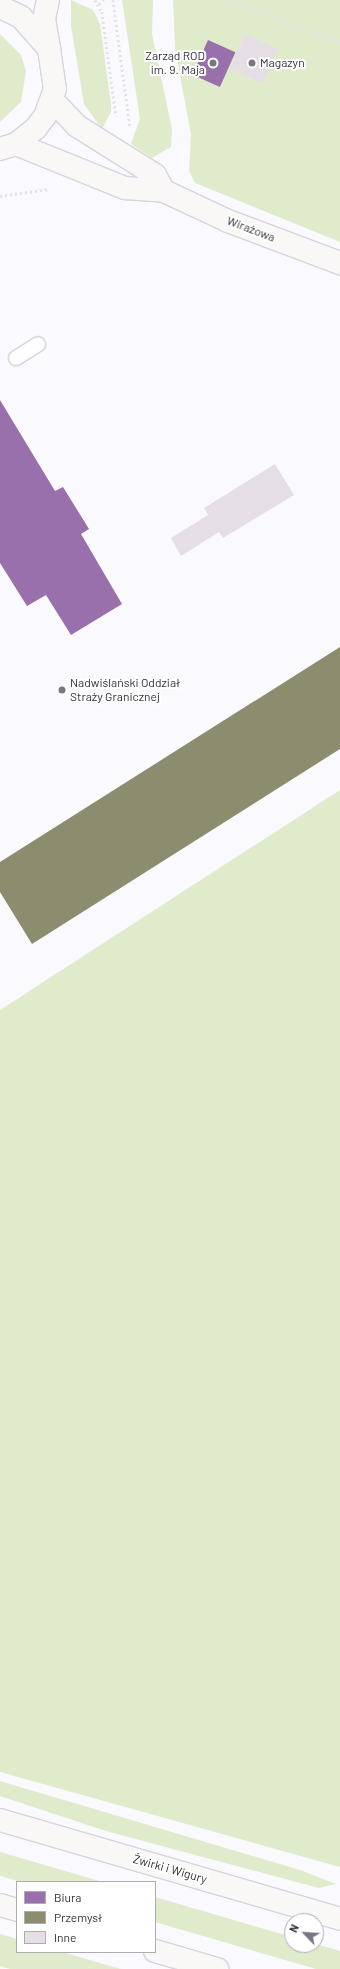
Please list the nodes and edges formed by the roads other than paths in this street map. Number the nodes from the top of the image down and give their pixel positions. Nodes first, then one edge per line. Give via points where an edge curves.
1 (48, 0) edge
2 (0, 7) edge
3 (49, 50) junction
4 (53, 101) junction
5 (8, 147) edge
6 (164, 191) junction
7 (340, 263) edge
8 (38, 344) dead end
9 (16, 358) dead end
10 (0, 1820) edge
11 (0, 1905) edge
12 (16, 1910) edge
13 (340, 1919) edge
14 (156, 1951) edge
15 (217, 1969) edge

1 - 3 street via 44,19
2 - 3 street via 21,17
3 - 4 street via 55,70
4 - 5 street via 36,128
4 - 6 street via 77,126 155,175
5 - 6 street, Wirażowa via 125,188
6 - 7 street, Wirażowa via 228,221
8 - 9 lane
10 - 13 street, Żwirki i Wigury
11 - 12 street
14 - 15 street

